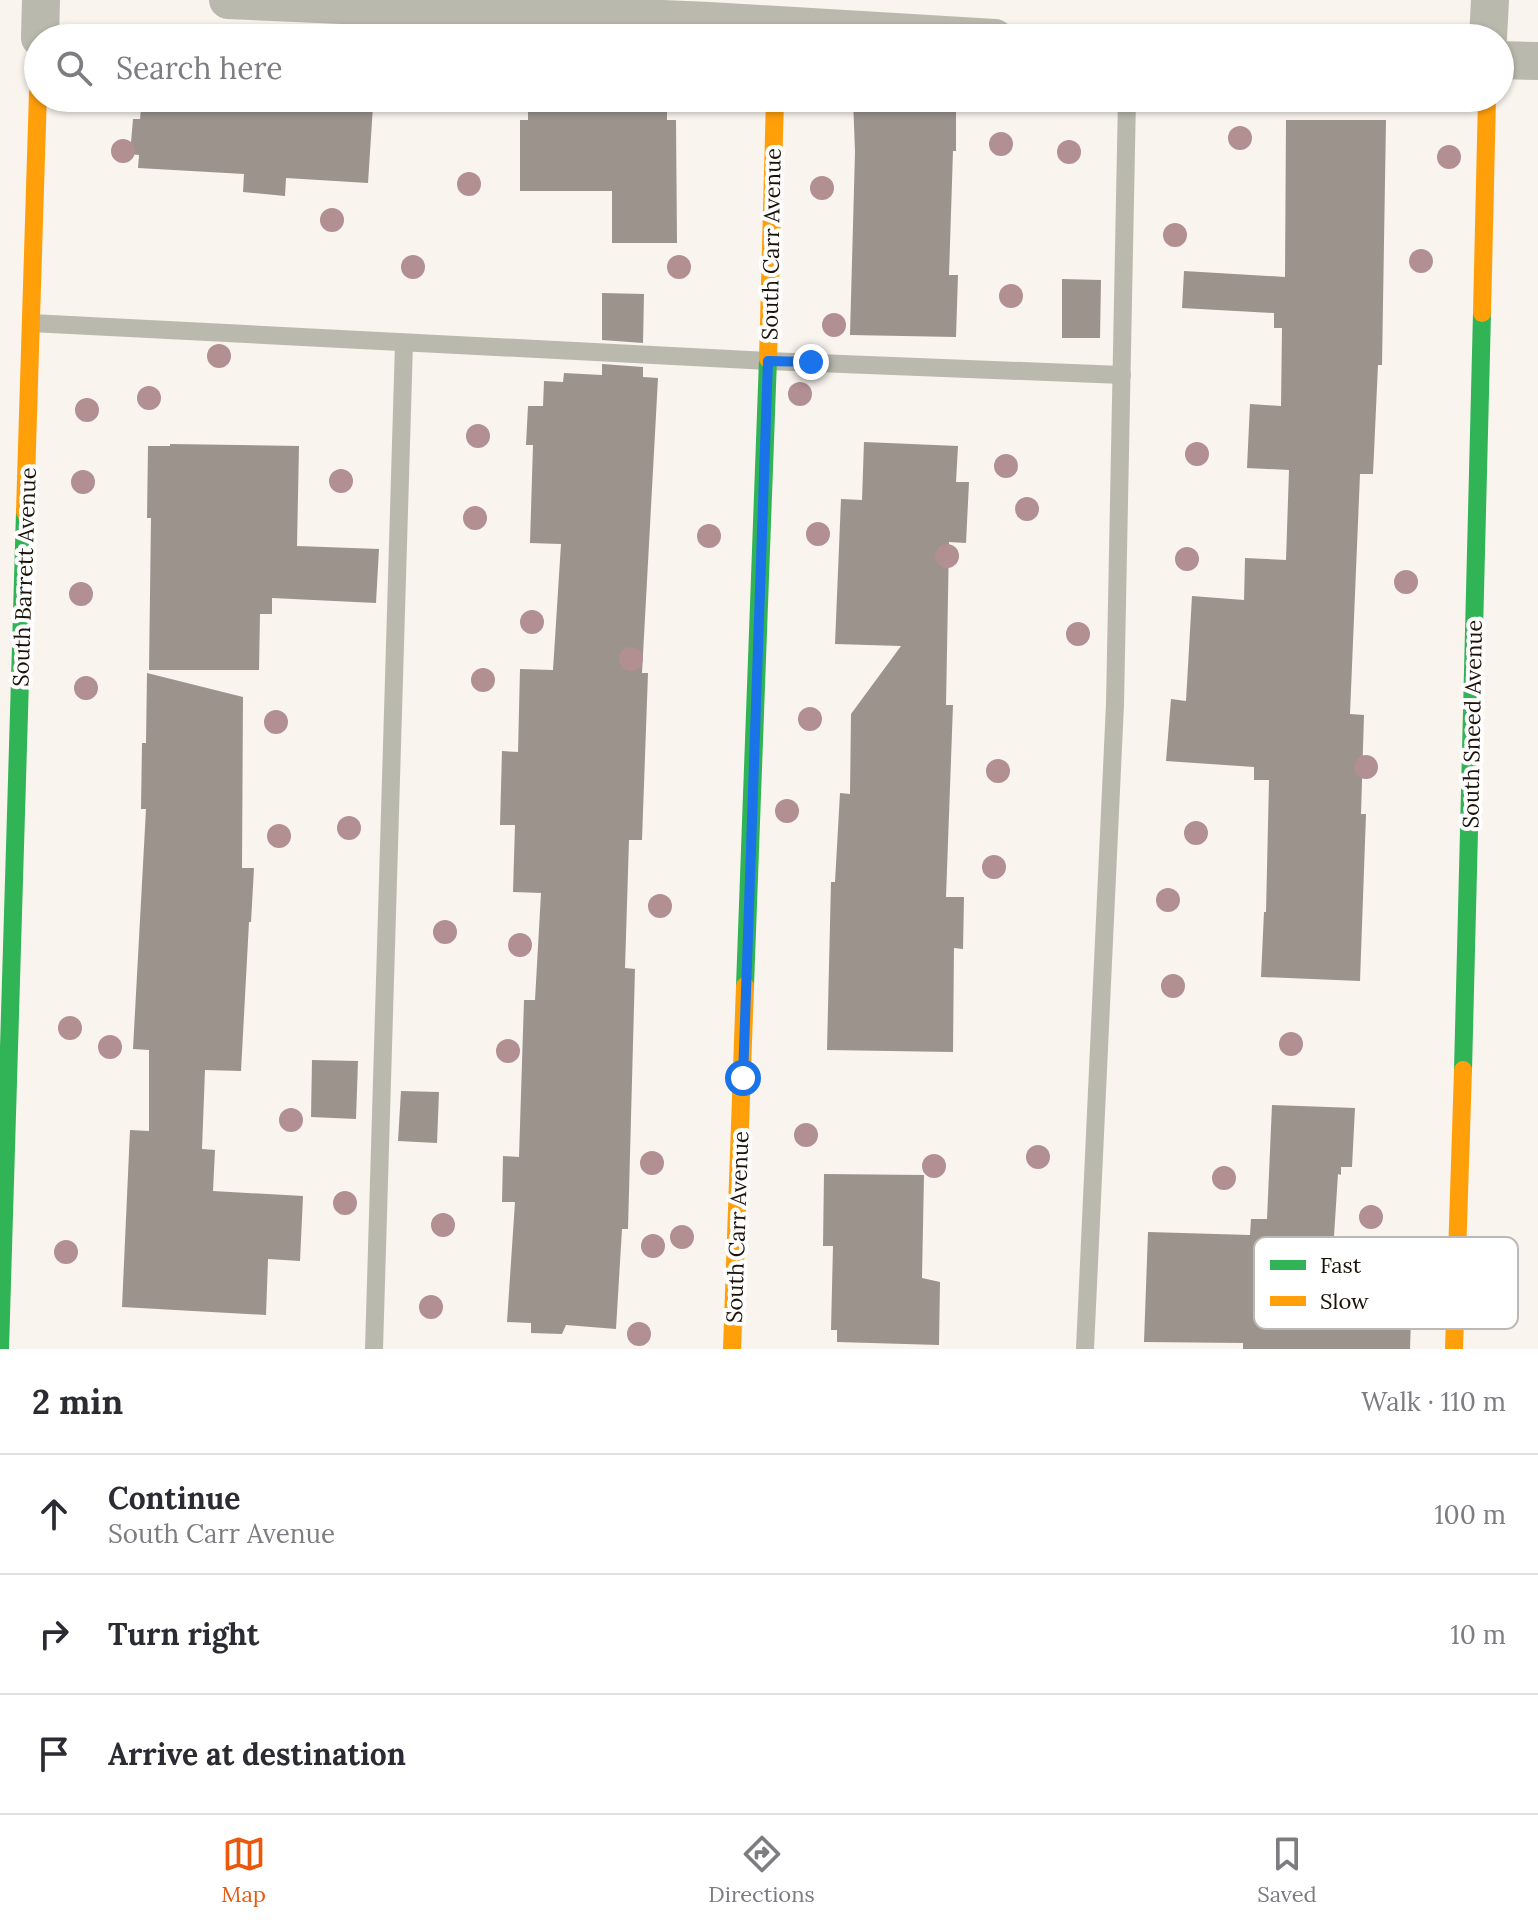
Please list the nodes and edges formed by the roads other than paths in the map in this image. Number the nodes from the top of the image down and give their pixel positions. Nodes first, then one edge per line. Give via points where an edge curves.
1 (41, 0) edge
2 (228, 0) edge
3 (1490, 0) edge
4 (777, 21) edge
5 (40, 24) edge
6 (815, 24) edge
7 (1489, 24) edge
8 (1514, 60) edge
9 (1538, 61) edge
10 (37, 112) edge
11 (775, 112) edge
12 (1127, 112) edge
13 (1487, 112) edge
14 (31, 323) junction
15 (404, 343) junction
16 (768, 361) junction
17 (1122, 375) junction
18 (1458, 1237) edge
19 (1455, 1329) edge
20 (0, 1349) edge
21 (374, 1349) edge
22 (732, 1349) edge
23 (1085, 1349) edge
24 (1454, 1349) edge

1 - 5 street
2 - 4 street
3 - 7 street
4 - 6 street
8 - 9 street
10 - 14 street, South Barrett Avenue
11 - 16 street, South Carr Avenue
12 - 17 lane
13 - 18 street, South Sneed Avenue
14 - 15 lane
14 - 20 street, South Barrett Avenue
15 - 16 lane
15 - 21 lane
16 - 17 lane
16 - 22 street, South Carr Avenue
17 - 23 lane via 1115,704
19 - 24 street, South Sneed Avenue

